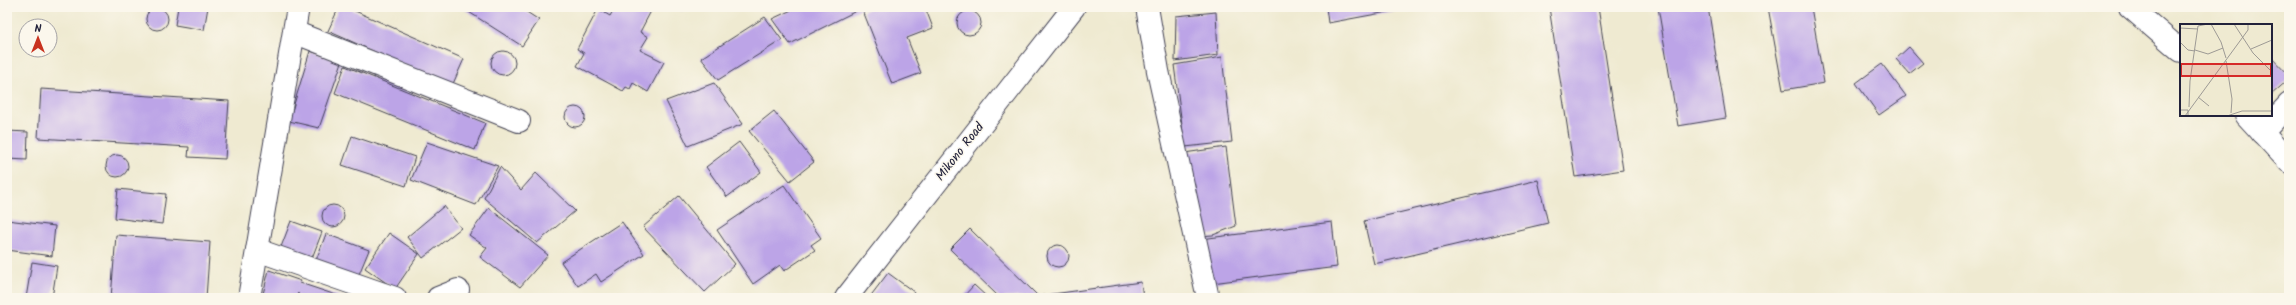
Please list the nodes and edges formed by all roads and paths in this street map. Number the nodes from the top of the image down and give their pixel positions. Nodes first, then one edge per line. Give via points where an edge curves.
1 (298, 7) edge
2 (1074, 7) edge
3 (1148, 7) edge
4 (2130, 7) edge
5 (294, 32) junction
6 (2180, 50) edge
7 (2289, 104) edge
8 (2247, 116) edge
9 (519, 121) dead end
10 (2262, 133) junction
11 (2289, 162) edge
12 (257, 250) junction
13 (458, 290) dead end
14 (249, 298) edge
15 (395, 298) edge
16 (438, 298) edge
17 (846, 298) edge
18 (1208, 298) edge

1 - 5 street
2 - 17 street, Mikono Road
3 - 18 street via 1158,71
4 - 6 street
5 - 9 street
5 - 12 street
7 - 10 street
8 - 10 street
10 - 11 street
12 - 14 street
12 - 15 street
13 - 16 street

